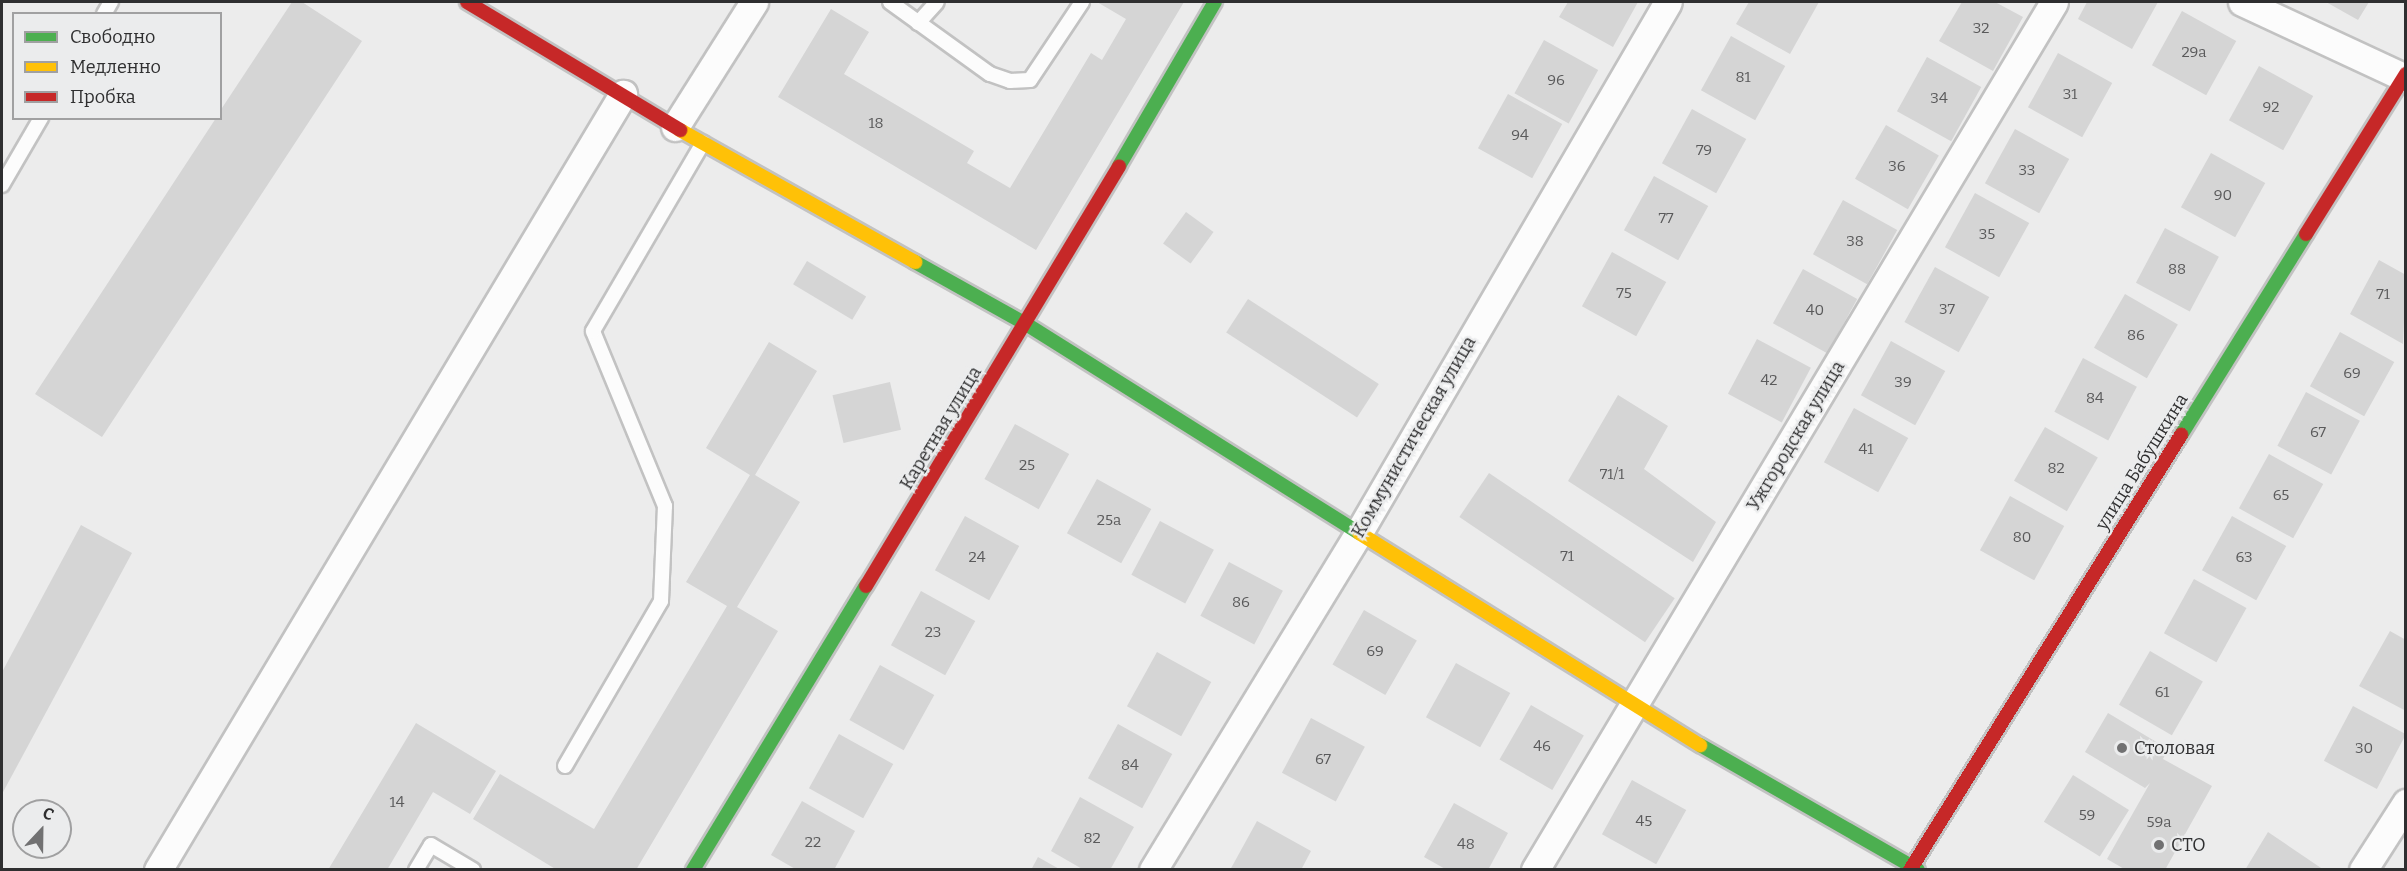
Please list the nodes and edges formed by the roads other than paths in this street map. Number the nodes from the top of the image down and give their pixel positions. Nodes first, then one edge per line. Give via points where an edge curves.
1 (467, 2) edge
2 (754, 2) edge
3 (890, 2) edge
4 (937, 2) edge
5 (1082, 2) edge
6 (1215, 2) edge
7 (1668, 2) edge
8 (2054, 2) edge
9 (2242, 2) edge
10 (918, 23) junction
11 (2405, 77) edge
12 (622, 94) junction
13 (40, 120) edge
14 (675, 127) junction
15 (703, 142) junction
16 (2, 185) edge
17 (1026, 324) junction
18 (1359, 532) junction
19 (1635, 707) junction
20 (565, 766) dead end
21 (2406, 803) edge
22 (1913, 868) edge
23 (158, 870) edge
24 (416, 870) edge
25 (473, 870) edge
26 (693, 870) edge
27 (1153, 870) edge
28 (1535, 870) edge
29 (2363, 870) edge

1 - 12 street
2 - 14 street
3 - 10 lane
4 - 10 lane
5 - 10 lane via 1030,80 1010,81 990,74
6 - 17 street, Каретная улица
7 - 18 street, Коммунистическая улица
8 - 19 street, Ужгородская улица
9 - 11 street
11 - 22 street, улица Бабушкина
12 - 14 street
12 - 23 street
13 - 16 lane
14 - 15 street
15 - 17 street
15 - 20 lane via 592,331 665,506 661,601
17 - 18 street
17 - 26 street, Каретная улица
18 - 19 street
18 - 27 street, Коммунистическая улица
19 - 22 street
19 - 28 street, Ужгородская улица
21 - 29 street
24 - 25 lane via 431,845

